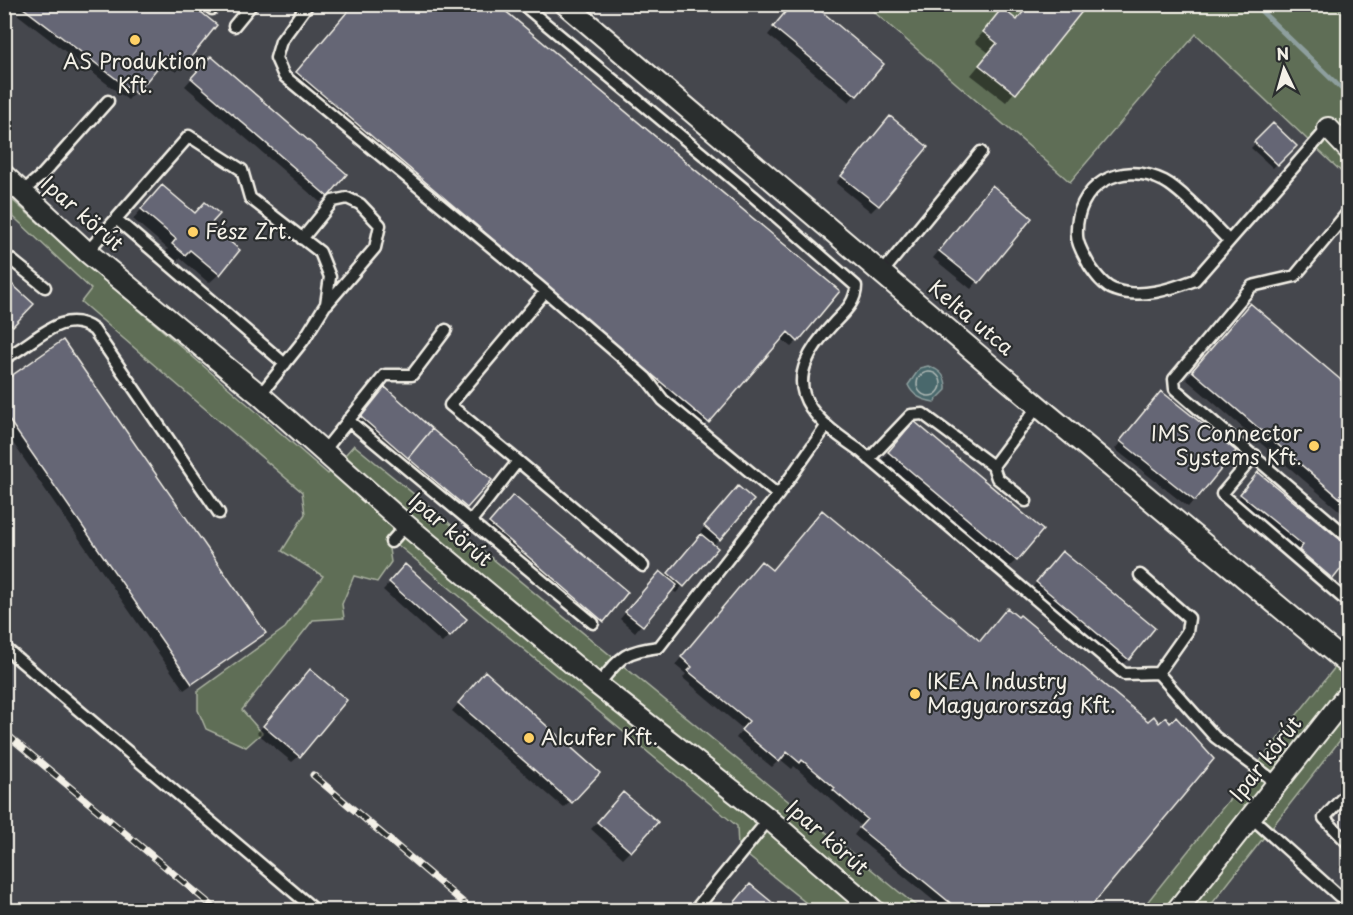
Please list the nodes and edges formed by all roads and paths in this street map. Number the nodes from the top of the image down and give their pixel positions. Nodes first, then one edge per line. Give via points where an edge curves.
1 (252, 4) edge
2 (308, 4) edge
3 (522, 4) edge
4 (566, 4) edge
5 (234, 26) dead end
6 (108, 101) dead end
7 (1328, 128) joint
8 (1348, 149) edge
9 (981, 152) dead end
10 (4, 175) edge
11 (21, 193) junction
12 (1348, 212) edge
13 (116, 219) junction
14 (302, 239) junction
15 (1228, 240) junction
16 (87, 252) junction
17 (4, 254) edge
18 (881, 274) junction
19 (45, 287) dead end
20 (545, 291) junction
21 (326, 304) junction
22 (446, 330) dead end
23 (4, 358) edge
24 (285, 364) junction
25 (260, 395) junction
26 (1038, 406) junction
27 (348, 420) junction
28 (825, 428) junction
29 (323, 452) junction
30 (1255, 455) junction
31 (869, 459) junction
32 (518, 461) junction
33 (993, 466) junction
34 (778, 495) junction
35 (1026, 501) dead end
36 (219, 513) dead end
37 (471, 521) junction
38 (406, 525) junction
39 (1348, 537) edge
40 (391, 542) dead end
41 (643, 566) dead end
42 (1140, 575) dead end
43 (1348, 598) edge
44 (594, 623) dead end
45 (4, 647) edge
46 (1348, 663) edge
47 (1158, 673) junction
48 (598, 685) junction
49 (1348, 694) edge
50 (1277, 783) junction
51 (1348, 792) edge
52 (1251, 817) junction
53 (769, 819) junction
54 (1348, 843) edge
55 (1348, 904) edge
56 (1185, 908) edge
57 (315, 910) edge
58 (695, 910) edge
59 (874, 910) edge

1 - 5 lane
2 - 20 lane via 280,41 276,58 284,76
3 - 28 lane via 856,286 849,307 815,342 802,378 802,396
4 - 18 street, Kelta utca
6 - 11 lane
7 - 8 street
7 - 15 lane
9 - 18 lane
10 - 11 street, Ipar körút
11 - 16 street, Ipar körút
12 - 30 lane via 1295,276 1252,286 1174,379 1175,389
13 - 14 lane via 189,136 242,170 250,198
13 - 16 lane
13 - 24 lane
14 - 21 lane via 320,252 330,277
14 - 21 lane via 333,201 347,198 360,204 380,225 375,248
15 - 15 lane via 1195,280 1139,294 1113,290 1095,276 1077,237 1080,212 1090,192 1105,178 1131,172 1169,184
16 - 25 street, Ipar körút
17 - 19 lane
18 - 26 street, Kelta utca
20 - 32 lane via 450,405
20 - 34 lane via 646,378 663,400
21 - 24 lane
22 - 27 lane via 412,375 385,375
23 - 36 lane via 61,323 86,324 94,330
24 - 25 lane
25 - 29 street, Ipar körút
26 - 33 lane
26 - 46 street, Kelta utca
27 - 29 lane
27 - 37 lane
28 - 31 lane
28 - 34 lane
29 - 38 street, Ipar körút
30 - 39 lane
30 - 43 lane via 1222,494 1343,598
31 - 33 lane via 910,414 923,414
31 - 47 lane via 1124,674
32 - 37 lane
32 - 41 lane
33 - 35 lane via 997,478
34 - 48 lane via 659,646 634,650 619,659
37 - 44 lane
38 - 40 lane
38 - 48 street, Ipar körút
42 - 47 lane via 1189,618 1187,632
45 - 57 lane
47 - 50 lane via 1215,737
48 - 53 street, Ipar körút
49 - 50 street, Ipar körút
50 - 52 street, Ipar körút
51 - 54 lane via 1324,818
52 - 55 lane
52 - 56 street, Ipar körút
53 - 58 lane
53 - 59 street, Ipar körút

